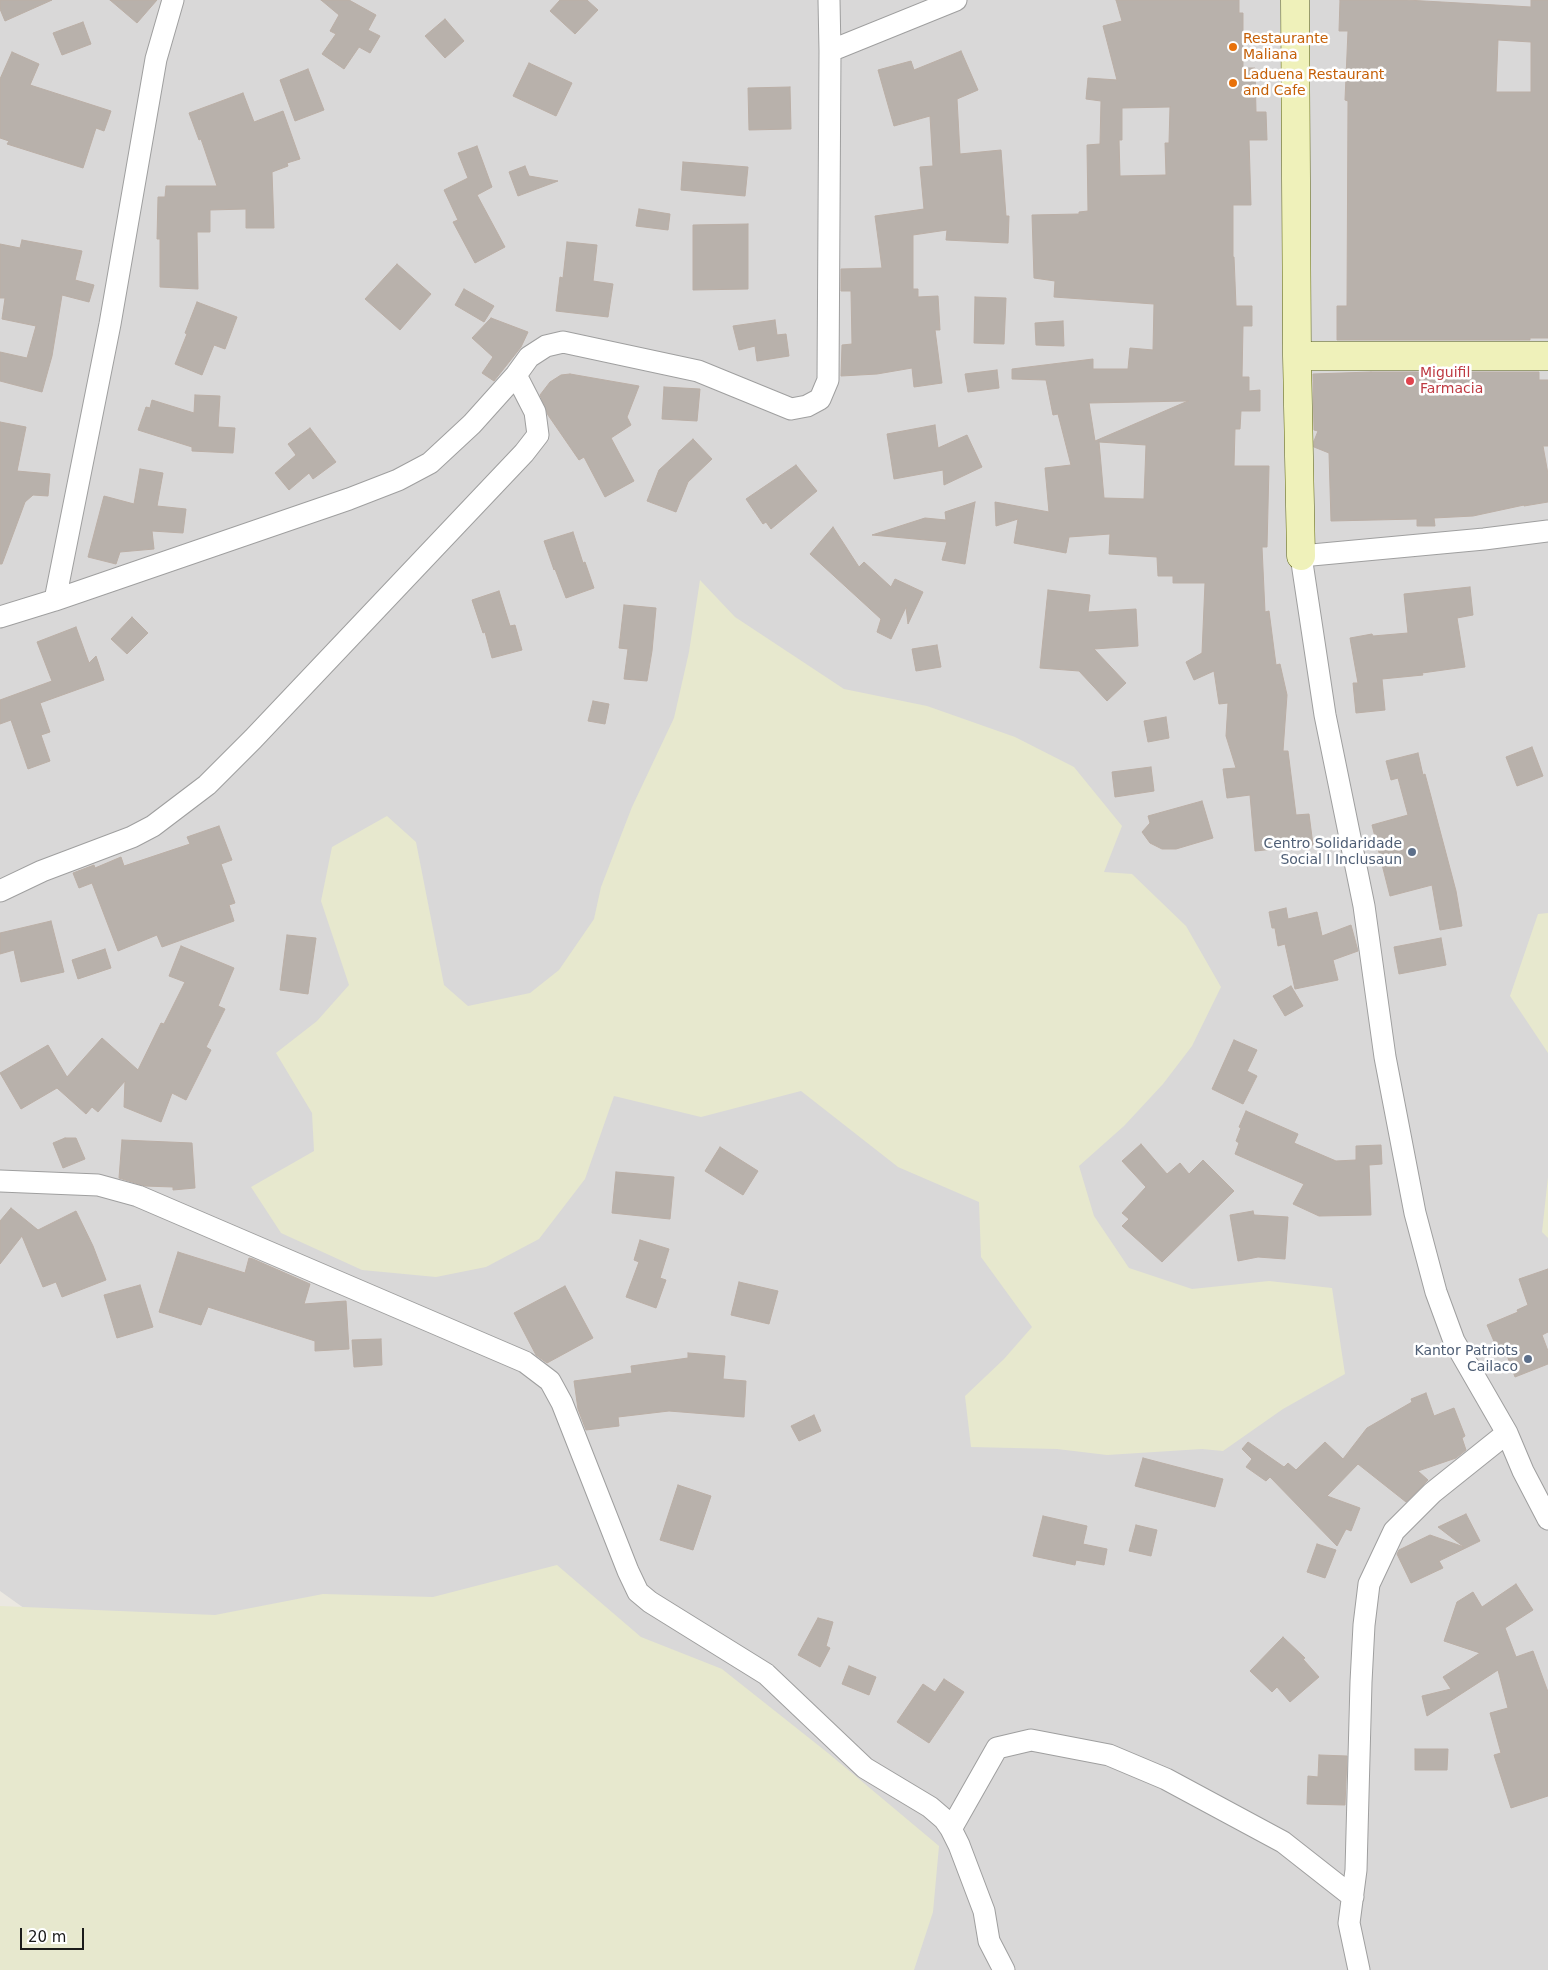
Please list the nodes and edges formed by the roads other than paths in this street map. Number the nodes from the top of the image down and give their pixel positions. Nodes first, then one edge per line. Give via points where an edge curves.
1 (173, 0) edge
2 (828, 0) edge
3 (956, 0) edge
4 (1295, 0) edge
5 (830, 50) junction
6 (1297, 356) junction
7 (1548, 356) edge
8 (516, 375) junction
9 (1548, 530) edge
10 (1301, 556) junction
11 (55, 600) junction
12 (0, 617) edge
13 (0, 891) edge
14 (0, 1181) edge
15 (1507, 1433) junction
16 (1548, 1519) edge
17 (951, 1829) junction
18 (1353, 1896) junction
19 (1004, 1970) edge
20 (1359, 1970) edge

1 - 11 street via 156,59 110,324
2 - 5 street
3 - 5 street
4 - 6 street
5 - 8 street via 828,380 820,399 791,409 698,371 563,342 546,346 529,357
6 - 7 street
6 - 10 street
8 - 11 street via 472,424 430,463 398,480
8 - 13 street via 535,412 538,435 253,739 207,785 153,826
9 - 10 street
10 - 15 street via 1325,715 1364,906 1385,1057 1415,1213 1436,1292 1454,1340
11 - 12 street
14 - 17 street via 98,1185 138,1196 525,1362 550,1382 562,1403 638,1592 766,1674 865,1768 930,1807
15 - 16 street
15 - 18 street via 1432,1493 1394,1531 1370,1584 1364,1625
17 - 18 street via 997,1748 1031,1740 1109,1755 1166,1779 1283,1842
17 - 19 street via 984,1911 989,1941
18 - 20 street via 1349,1923

